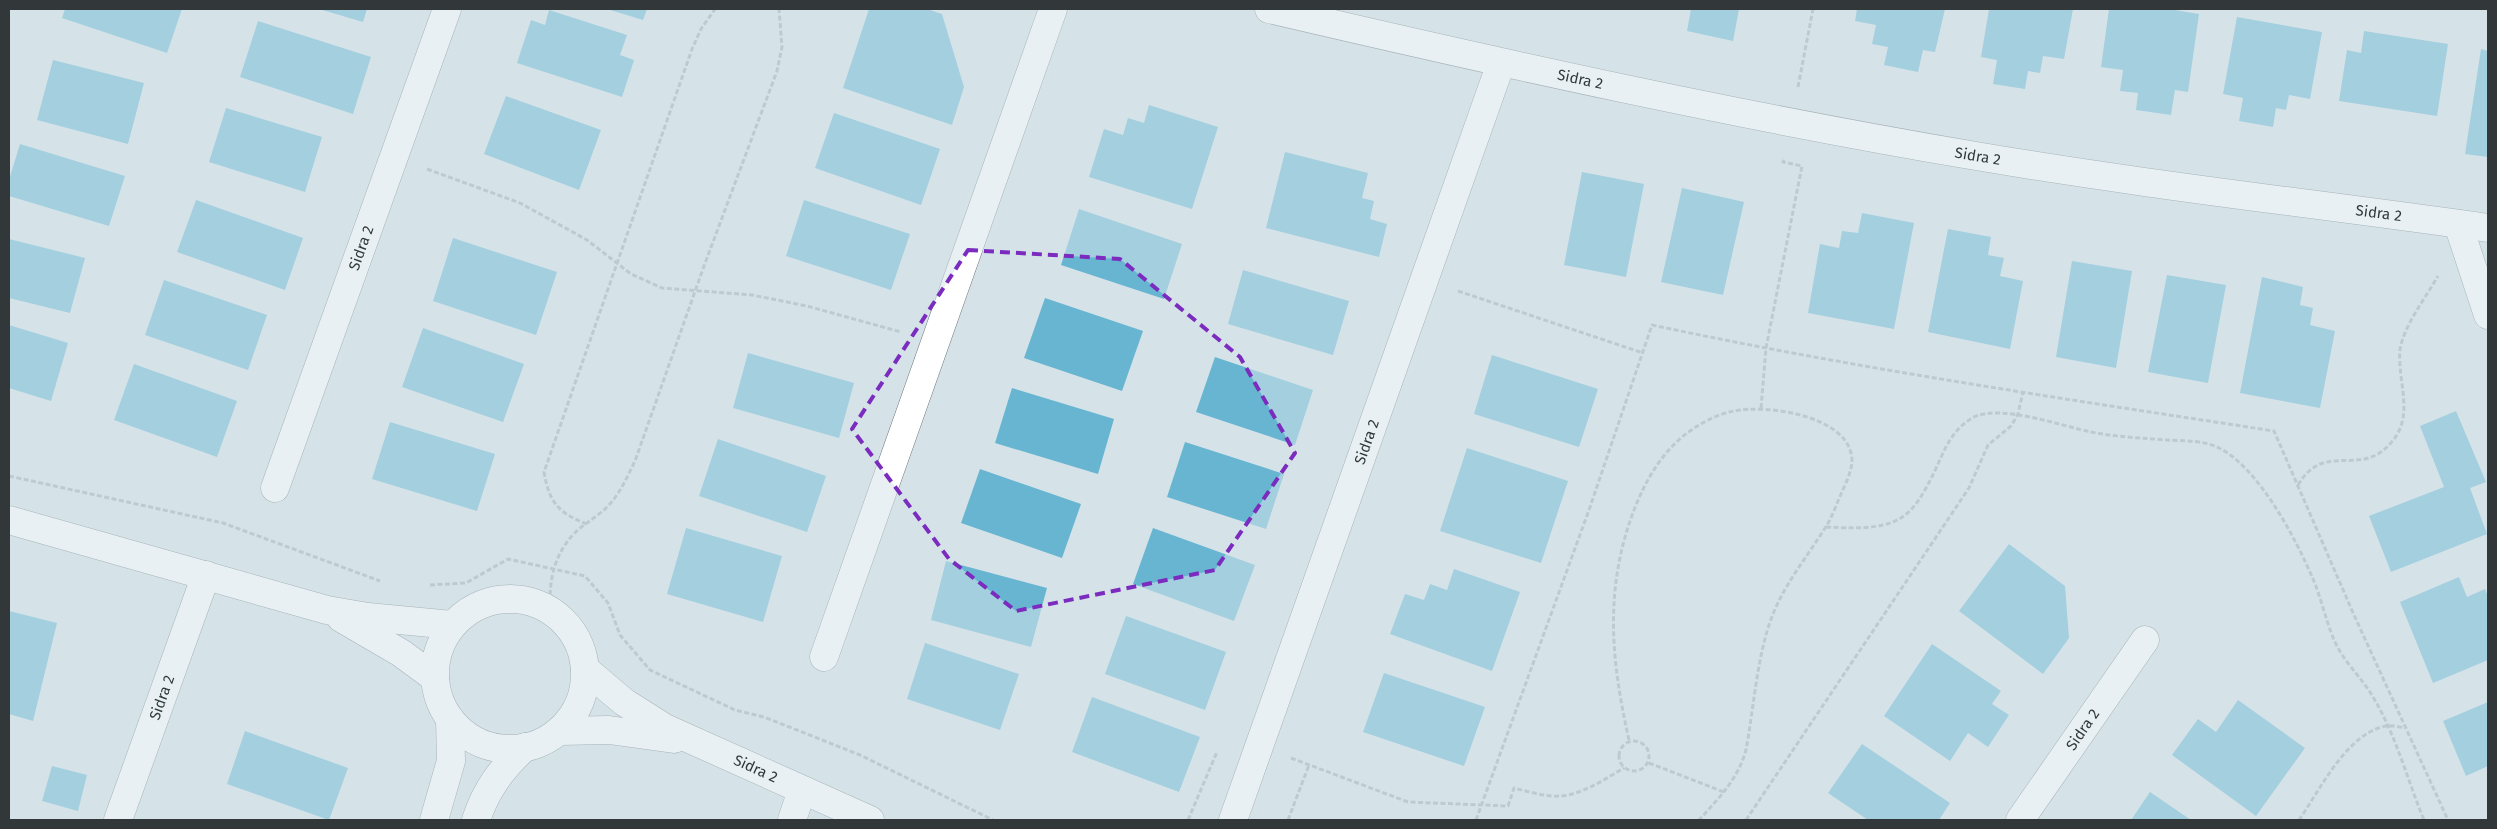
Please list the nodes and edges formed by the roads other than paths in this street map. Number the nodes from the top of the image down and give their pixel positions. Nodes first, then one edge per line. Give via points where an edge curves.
1 (447, 9) edge
2 (1053, 9) edge
3 (1269, 9) edge
4 (1501, 63) junction
5 (2488, 228) edge
6 (2460, 229) junction
7 (2488, 315) edge
8 (275, 488) dead end
9 (9, 520) edge
10 (206, 575) junction
11 (327, 610) junction
12 (452, 625) junction
13 (2145, 640) dead end
14 (824, 656) dead end
15 (585, 669) junction
16 (435, 678) junction
17 (450, 720) junction
18 (558, 731) junction
19 (525, 747) junction
20 (709, 748) junction
21 (802, 790) junction
22 (118, 820) edge
23 (434, 820) edge
24 (476, 820) edge
25 (792, 820) edge
26 (870, 820) edge
27 (1233, 820) edge
28 (2020, 820) edge

1 - 8 street, Sidra 2
2 - 14 street
3 - 4 street, Sidra 2
4 - 6 street, Sidra 2 via 1978,156
4 - 27 street, Sidra 2
5 - 6 street, Sidra 2
6 - 7 street
9 - 10 street
10 - 11 street
10 - 22 street, Sidra 2
11 - 12 street
11 - 16 street via 401,653
12 - 15 street via 473,608 498,599 525,600 550,610 563,621 582,652
12 - 16 street via 438,650
13 - 28 street, Sidra 2
15 - 18 street via 582,692 573,713
15 - 20 street via 624,702 665,728
16 - 17 street via 439,700
17 - 19 street via 471,738 497,748
17 - 23 street via 451,761
18 - 19 street
18 - 20 street via 609,730 660,736
19 - 24 street via 494,780
20 - 21 street, Sidra 2
21 - 25 street
21 - 26 street, Sidra 2

